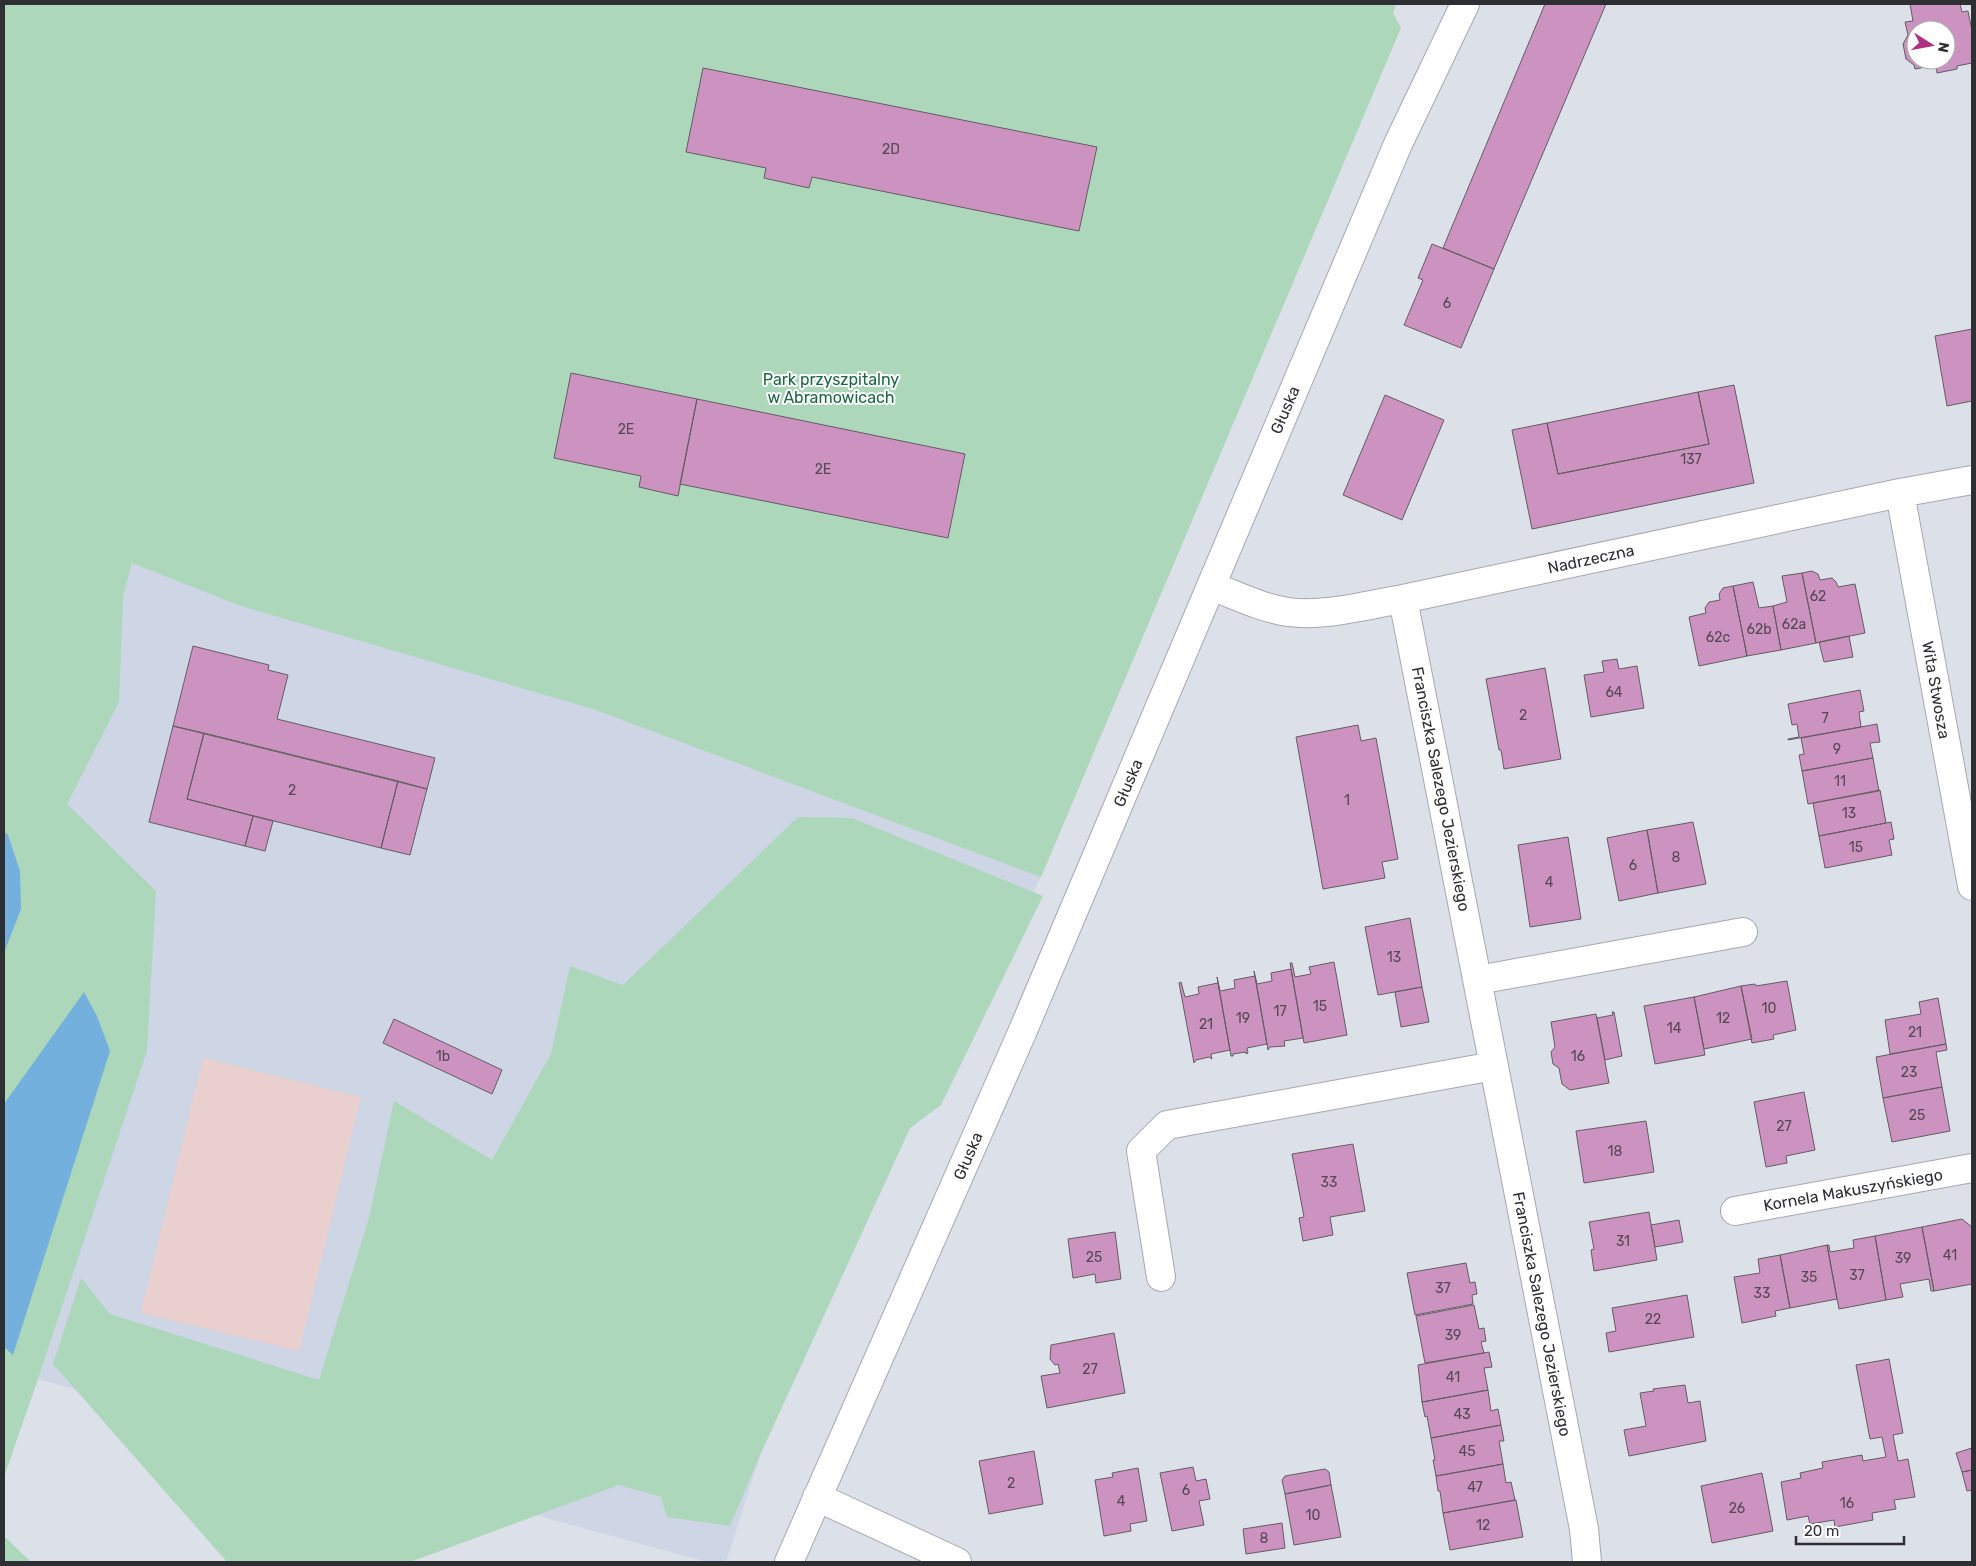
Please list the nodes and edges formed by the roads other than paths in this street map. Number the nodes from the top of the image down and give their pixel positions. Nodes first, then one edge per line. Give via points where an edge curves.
1 (1465, 4) edge
2 (1972, 480) edge
3 (1900, 493) junction
4 (1211, 586) junction
5 (1403, 598) junction
6 (1972, 886) edge
7 (1743, 932) dead end
8 (1478, 980) junction
9 (1494, 1066) junction
10 (1972, 1168) edge
11 (1735, 1211) dead end
12 (1161, 1277) dead end
13 (818, 1497) junction
14 (789, 1562) edge
15 (957, 1562) edge
16 (1587, 1562) edge

1 - 4 street, Głuska via 1398,144
2 - 3 street, Nadrzeczna
3 - 5 street, Nadrzeczna
3 - 6 street, Wita Stwosza
4 - 5 street, Nadrzeczna via 1262,606 1288,612 1327,611
4 - 13 street, Głuska via 1028,1018
5 - 8 street, Franciszka Salezego Jezierskiego
7 - 8 street
8 - 9 street, Franciszka Salezego Jezierskiego
9 - 12 street via 1167,1125 1141,1151
9 - 16 street, Franciszka Salezego Jezierskiego via 1584,1529
10 - 11 street, Kornela Makuszyńskiego
13 - 14 street, Głuska
13 - 15 street

